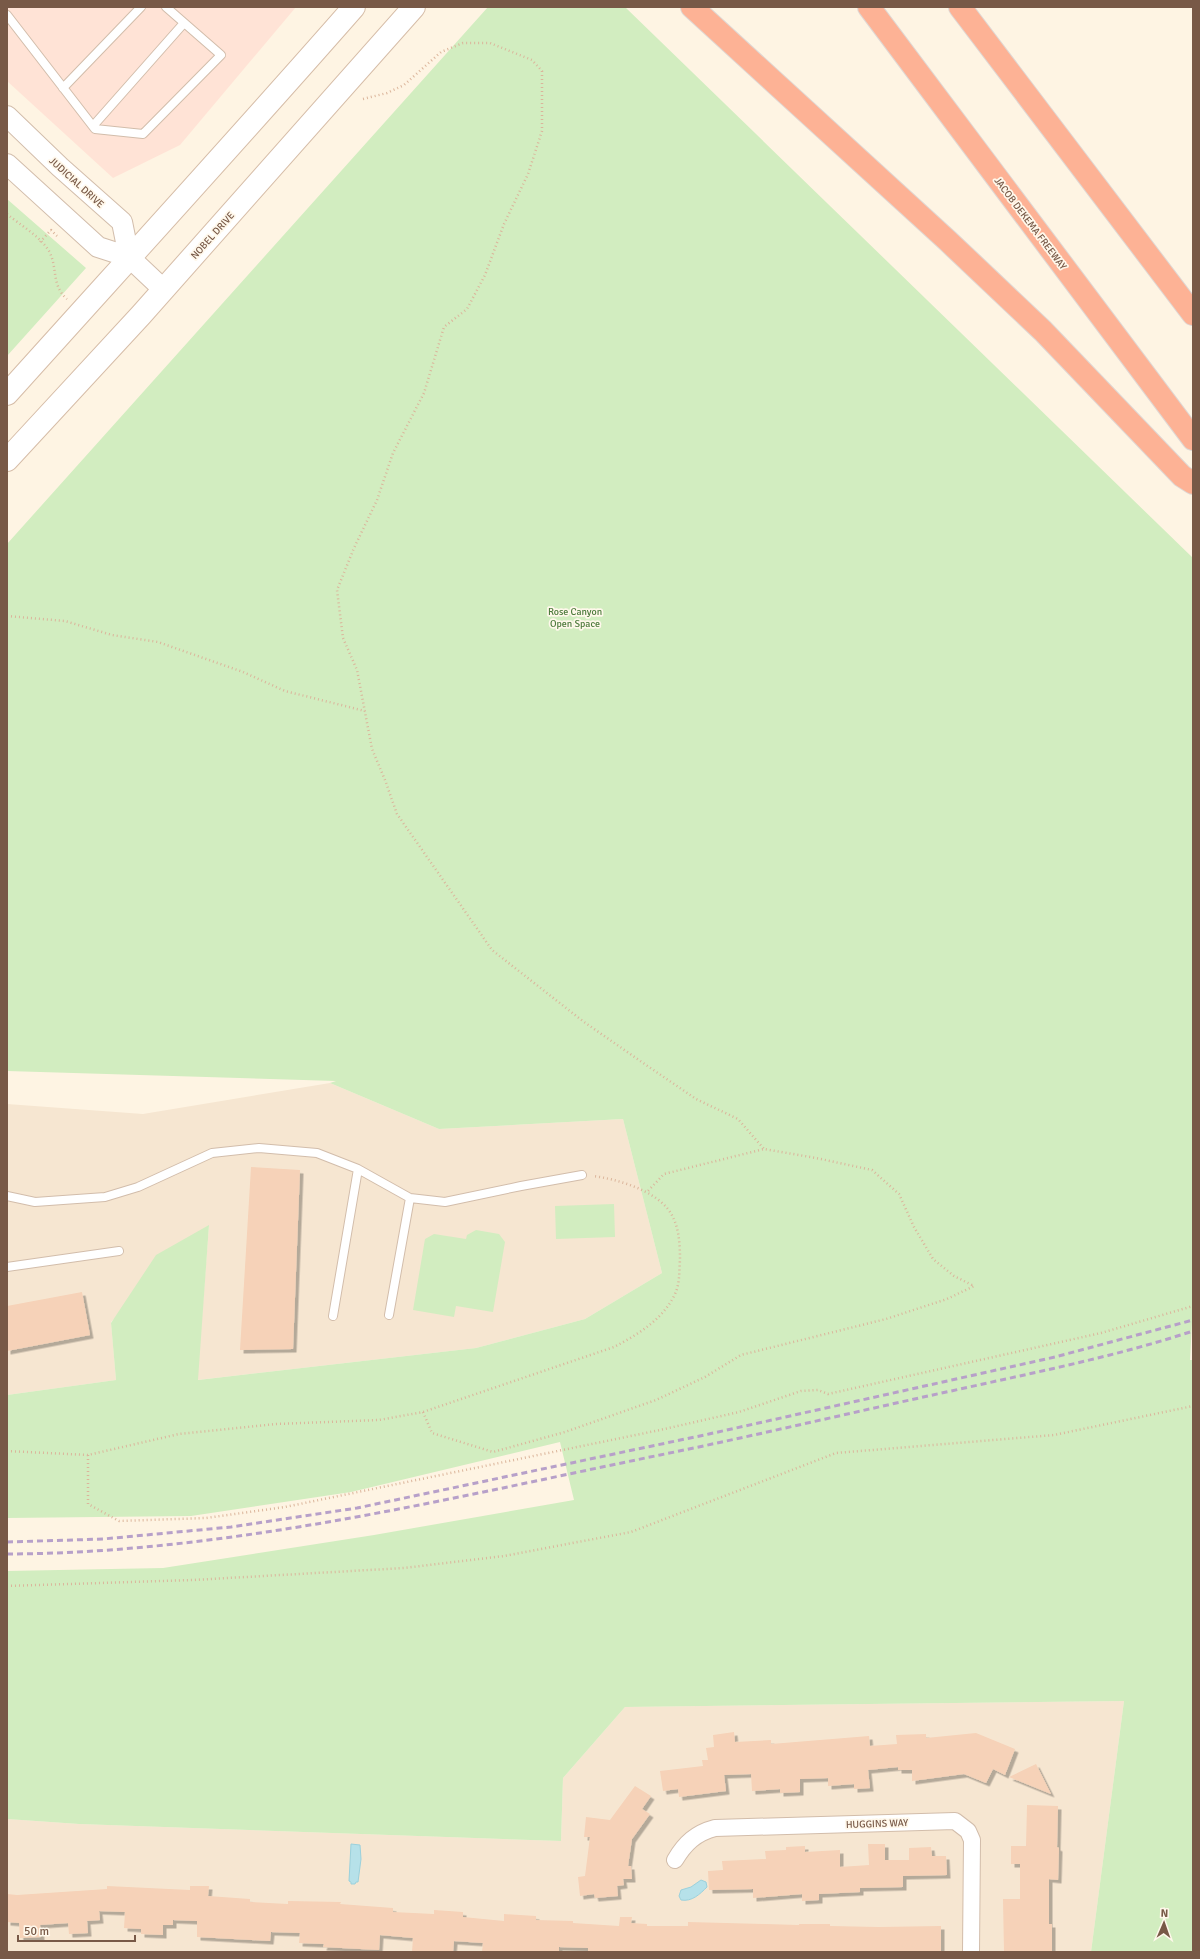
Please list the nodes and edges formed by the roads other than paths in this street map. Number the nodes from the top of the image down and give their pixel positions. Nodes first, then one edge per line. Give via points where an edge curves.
1 (141, 7) edge
2 (166, 7) edge
3 (354, 7) edge
4 (414, 7) edge
5 (692, 7) edge
6 (869, 7) edge
7 (960, 7) edge
8 (7, 14) edge
9 (184, 23) junction
10 (63, 88) junction
11 (7, 116) edge
12 (93, 126) junction
13 (7, 164) edge
14 (129, 257) junction
15 (163, 289) junction
16 (1193, 314) edge
17 (7, 394) edge
18 (1193, 439) edge
19 (7, 460) edge
20 (1193, 483) edge
21 (358, 1169) junction
22 (582, 1175) road end
23 (7, 1196) edge
24 (410, 1198) junction
25 (119, 1251) dead end
26 (7, 1267) edge
27 (389, 1315) dead end
28 (333, 1316) dead end
29 (675, 1860) dead end
30 (971, 1952) edge

1 - 10 lane
2 - 9 lane
3 - 14 main road via 228,151
4 - 15 main road, NOBEL DRIVE
5 - 20 highway via 1043,331 1182,476
6 - 18 highway, JACOB DEKEMA FREEWAY
7 - 16 highway
8 - 10 lane
9 - 12 lane
9 - 12 lane via 221,55 143,134 95,129
10 - 12 lane
11 - 14 street, JUDICIAL DRIVE via 122,222
13 - 14 street via 98,247
14 - 15 street
14 - 17 main road
15 - 19 main road, NOBEL DRIVE
21 - 23 lane via 317,1153 259,1148 212,1153 138,1187 105,1197 35,1202
21 - 24 lane
21 - 28 lane
22 - 24 lane via 445,1202
24 - 27 lane
25 - 26 lane
29 - 30 street, HUGGINS WAY via 682,1847 701,1831 715,1828 955,1821 968,1831 972,1840

